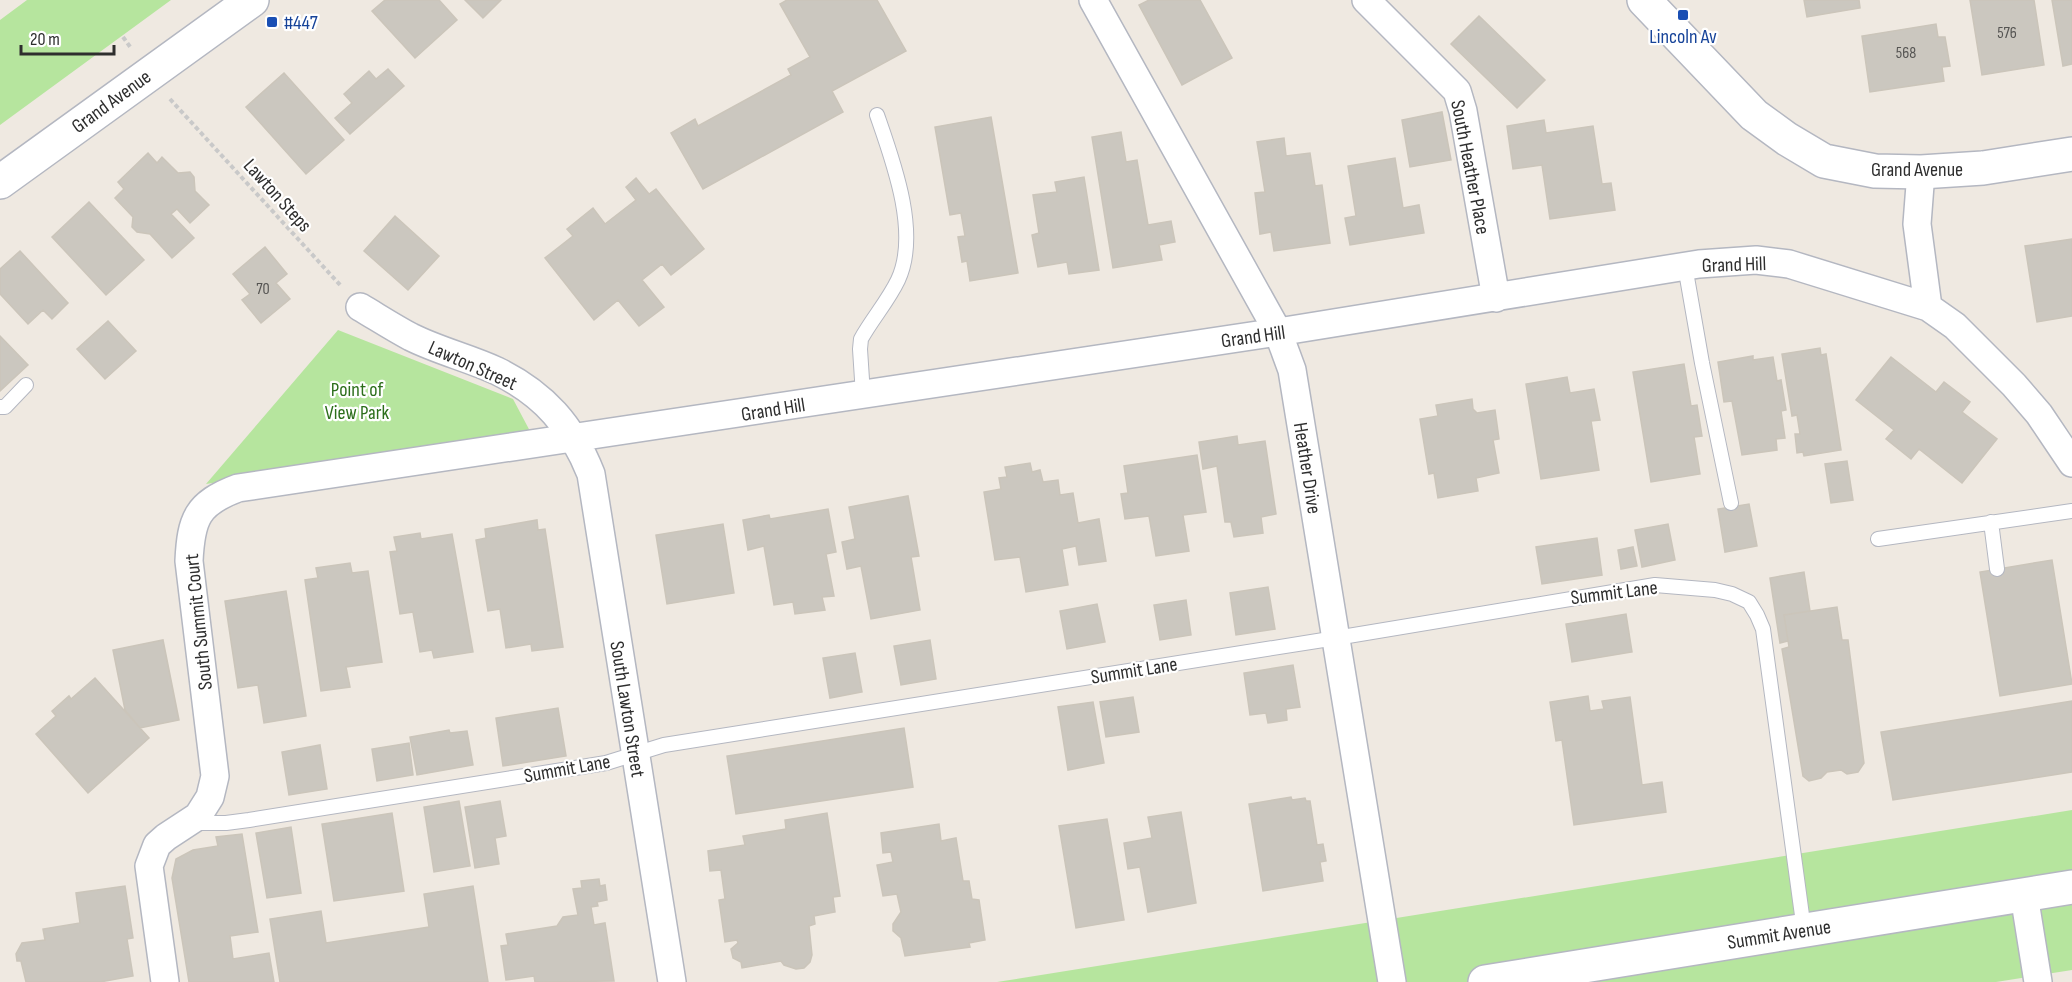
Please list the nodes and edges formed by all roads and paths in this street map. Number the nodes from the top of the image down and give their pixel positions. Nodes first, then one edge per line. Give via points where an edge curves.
1 (252, 0) edge
2 (1093, 0) edge
3 (1366, 0) edge
4 (1644, 0) edge
5 (175, 104) dead end
6 (877, 115) dead end
7 (2072, 154) edge
8 (1921, 172) junction
9 (0, 182) edge
10 (1685, 266) junction
11 (1496, 298) junction
12 (360, 307) joint
13 (1928, 307) junction
14 (1278, 332) junction
15 (26, 385) dead end
16 (864, 395) junction
17 (0, 407) edge
18 (573, 439) junction
19 (2069, 452) edge
20 (1731, 504) dead end
21 (2072, 511) edge
22 (1990, 522) junction
23 (1878, 538) dead end
24 (1997, 569) dead end
25 (1336, 638) junction
26 (635, 754) junction
27 (189, 824) junction
28 (2072, 887) edge
29 (2024, 895) junction
30 (1804, 930) junction
31 (165, 982) edge
32 (672, 982) edge
33 (1392, 982) edge
34 (1485, 982) edge
35 (2038, 982) edge

1 - 9 main road, Grand Avenue
2 - 14 street, Heather Drive
3 - 11 street, South Heather Place via 1457,91
4 - 8 main road, Grand Avenue via 1754,115 1787,139 1824,161 1875,171
5 - 12 path, Lawton Steps
6 - 16 lane via 896,169 905,243 898,280 861,339
7 - 8 main road, Grand Avenue via 1983,168
8 - 13 street via 1917,224
10 - 11 street, Grand Hill
10 - 13 street, Grand Hill via 1756,260 1789,264
10 - 20 lane
11 - 14 street, Grand Hill
12 - 18 street, Lawton Street via 412,337 497,371 553,410
13 - 19 street, Grand Hill via 1955,326 2014,385
14 - 16 street, Grand Hill
14 - 25 street, Heather Drive via 1292,370
15 - 17 lane
16 - 18 street, Grand Hill
18 - 26 street, South Lawton Street via 591,474
18 - 27 street, South Summit Court via 238,488 207,503 190,534 189,561 215,776 210,797
21 - 22 lane
22 - 23 lane
22 - 24 lane
25 - 26 lane, Summit Lane via 676,743
25 - 30 lane, Summit Lane via 1654,585 1715,590 1749,602 1763,629
25 - 33 street, Heather Drive
26 - 27 lane, Summit Lane via 606,763 249,820
26 - 32 street, South Lawton Street
27 - 31 street, South Summit Court via 157,845 149,866
28 - 29 main road, Summit Avenue
29 - 30 main road, Summit Avenue
29 - 35 street
30 - 34 main road, Summit Avenue

